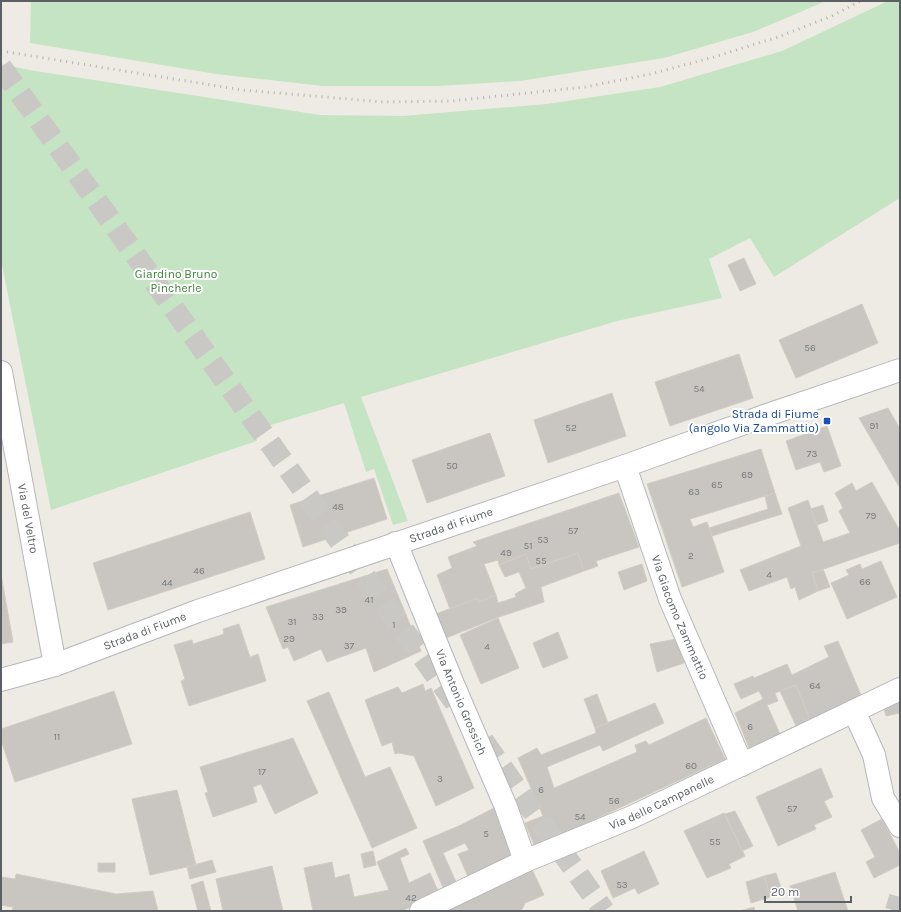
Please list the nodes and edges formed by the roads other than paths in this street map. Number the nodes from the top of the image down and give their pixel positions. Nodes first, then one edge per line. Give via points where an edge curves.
1 (900, 370) edge
2 (1, 372) edge
3 (625, 466) junction
4 (396, 543) junction
5 (55, 664) junction
6 (1, 680) edge
7 (900, 689) edge
8 (854, 711) junction
9 (742, 765) junction
10 (900, 826) edge
11 (525, 861) junction
12 (421, 911) edge

1 - 3 street, Strada di Fiume
2 - 5 street, Via del Veltro
3 - 4 street, Strada di Fiume
3 - 9 street, Via Giacomo Zammattio via 670,599
4 - 5 street, Strada di Fiume via 198,611
4 - 11 street, Via Antonio Grossich via 506,807
5 - 6 street, Strada di Fiume
7 - 8 street, Via delle Campanelle
8 - 9 street, Via delle Campanelle
8 - 10 street via 874,755 883,798
9 - 11 street, Via delle Campanelle via 632,817
11 - 12 street, Via delle Campanelle

